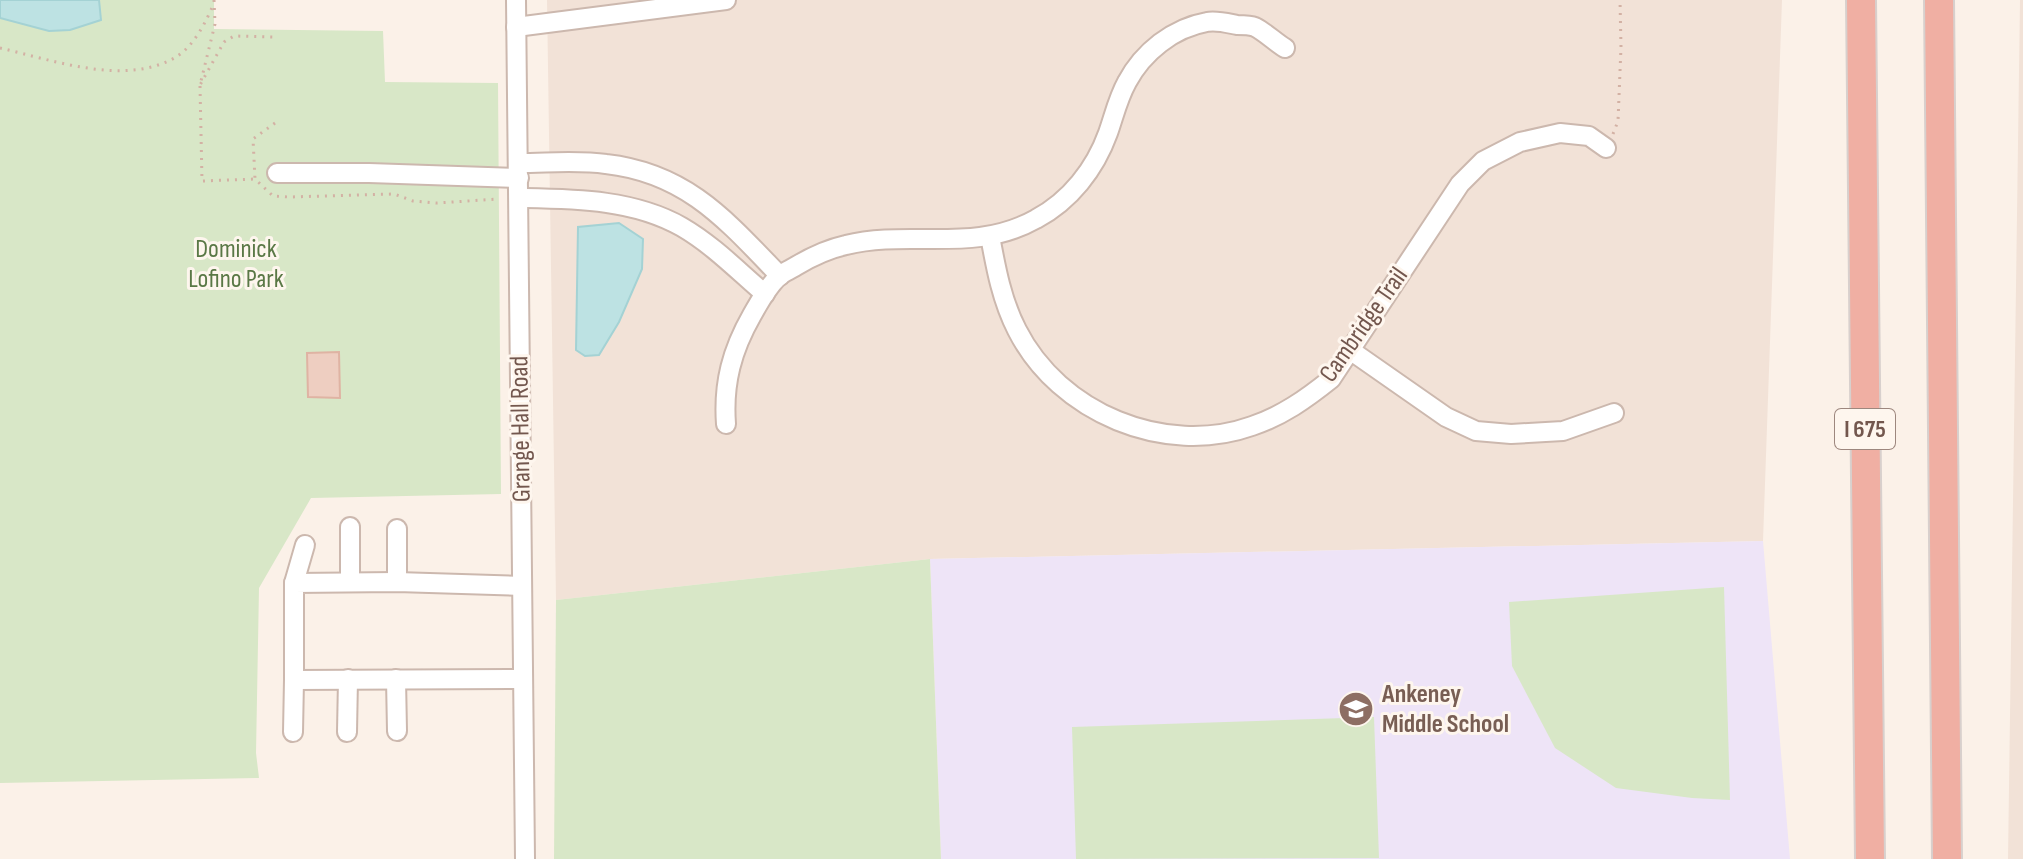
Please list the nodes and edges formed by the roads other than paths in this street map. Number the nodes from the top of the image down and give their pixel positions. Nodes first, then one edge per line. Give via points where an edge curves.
1 (516, 0) edge
2 (726, 0) edge
3 (1861, 0) edge
4 (1939, 0) edge
5 (516, 27) junction
6 (1285, 48) dead end
7 (1606, 148) road end
8 (519, 170) junction
9 (277, 173) dead end
10 (519, 198) junction
11 (990, 236) junction
12 (780, 276) junction
13 (765, 294) junction
14 (1350, 350) junction
15 (1614, 413) dead end
16 (726, 424) dead end
17 (350, 527) dead end
18 (397, 529) dead end
19 (305, 545) dead end
20 (350, 582) junction
21 (397, 582) junction
22 (294, 583) junction
23 (522, 586) junction
24 (348, 679) junction
25 (396, 679) junction
26 (523, 679) junction
27 (294, 680) junction
28 (397, 731) dead end
29 (293, 732) dead end
30 (347, 732) dead end
31 (525, 859) edge
32 (1870, 859) edge
33 (1947, 859) edge

1 - 5 street, Grange Hall Road
2 - 5 street
3 - 32 highway, I 675
4 - 33 highway
5 - 8 street, Grange Hall Road
6 - 11 street via 1254,27 1210,21 1173,35 1149,52 1127,81 1101,150 1077,186 1037,219
7 - 14 street, Cambridge Trail via 1589,136 1560,133 1520,142 1483,161 1460,184
8 - 9 street
8 - 10 street, Grange Hall Road
8 - 12 street via 607,164 662,177 712,208
10 - 13 street via 580,200 647,211 715,250
10 - 23 street, Grange Hall Road
11 - 12 street via 847,244
11 - 14 street, Cambridge Trail via 1005,303 1041,366 1074,397 1129,425 1190,436 1251,427 1307,399 1331,379
12 - 13 street
13 - 16 street via 733,352
14 - 15 street via 1446,417 1476,431 1563,431
17 - 20 street
18 - 21 street
19 - 22 street
20 - 21 street
20 - 22 street
21 - 23 street
22 - 27 street
23 - 26 street, Grange Hall Road
24 - 25 street
24 - 27 street
24 - 30 street
25 - 26 street
25 - 28 street
26 - 31 street, Grange Hall Road
27 - 29 street

